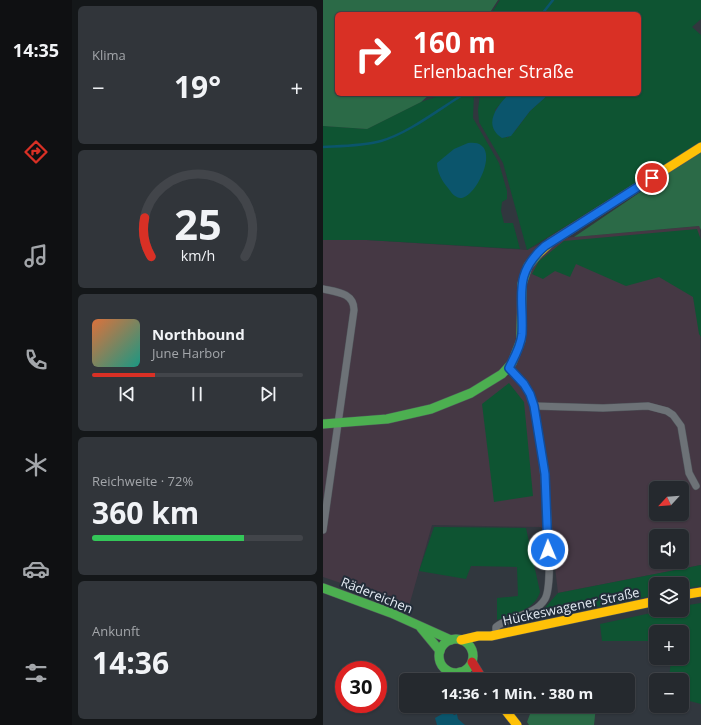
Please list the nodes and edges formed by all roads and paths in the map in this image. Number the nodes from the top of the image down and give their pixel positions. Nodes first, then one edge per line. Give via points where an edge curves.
1 (701, 147) edge
2 (323, 289) edge
3 (509, 368) junction
4 (534, 406) junction
5 (323, 424) edge
6 (337, 424) junction
7 (696, 486) dead end
8 (323, 530) edge
9 (323, 588) edge
10 (701, 592) edge
11 (689, 594) edge
12 (649, 602) edge
13 (421, 628) junction
14 (494, 635) junction
15 (451, 640) junction
16 (461, 640) junction
17 (440, 651) junction
18 (472, 651) junction
19 (472, 662) junction
20 (460, 672) junction
21 (463, 673) edge
22 (479, 673) edge
23 (508, 713) edge
24 (517, 725) edge

1 - 3 main road via 551,242 531,261 525,270 521,287 521,343
2 - 6 street via 345,294 354,305
3 - 4 street via 524,384
3 - 6 main road via 478,390 435,407 386,419
4 - 7 street via 648,406 667,411 681,426 689,473
4 - 14 street via 545,474 547,592 546,597 535,609 500,624 496,627
5 - 6 main road
6 - 8 street
9 - 13 main road, Rädereichen via 391,613
10 - 11 main road
12 - 14 main road, Hückeswagener Straße
13 - 15 main road, Rädereichen
13 - 17 main road, Rädereichen
14 - 16 main road, Hückeswagener Straße
14 - 18 main road, Hückeswagener Straße via 478,644
15 - 16 main road
15 - 17 main road via 443,644
16 - 18 main road via 468,644
17 - 20 main road via 439,660 443,667 449,672
18 - 19 main road
19 - 20 main road via 467,669
19 - 22 main road
20 - 21 main road
23 - 24 main road

